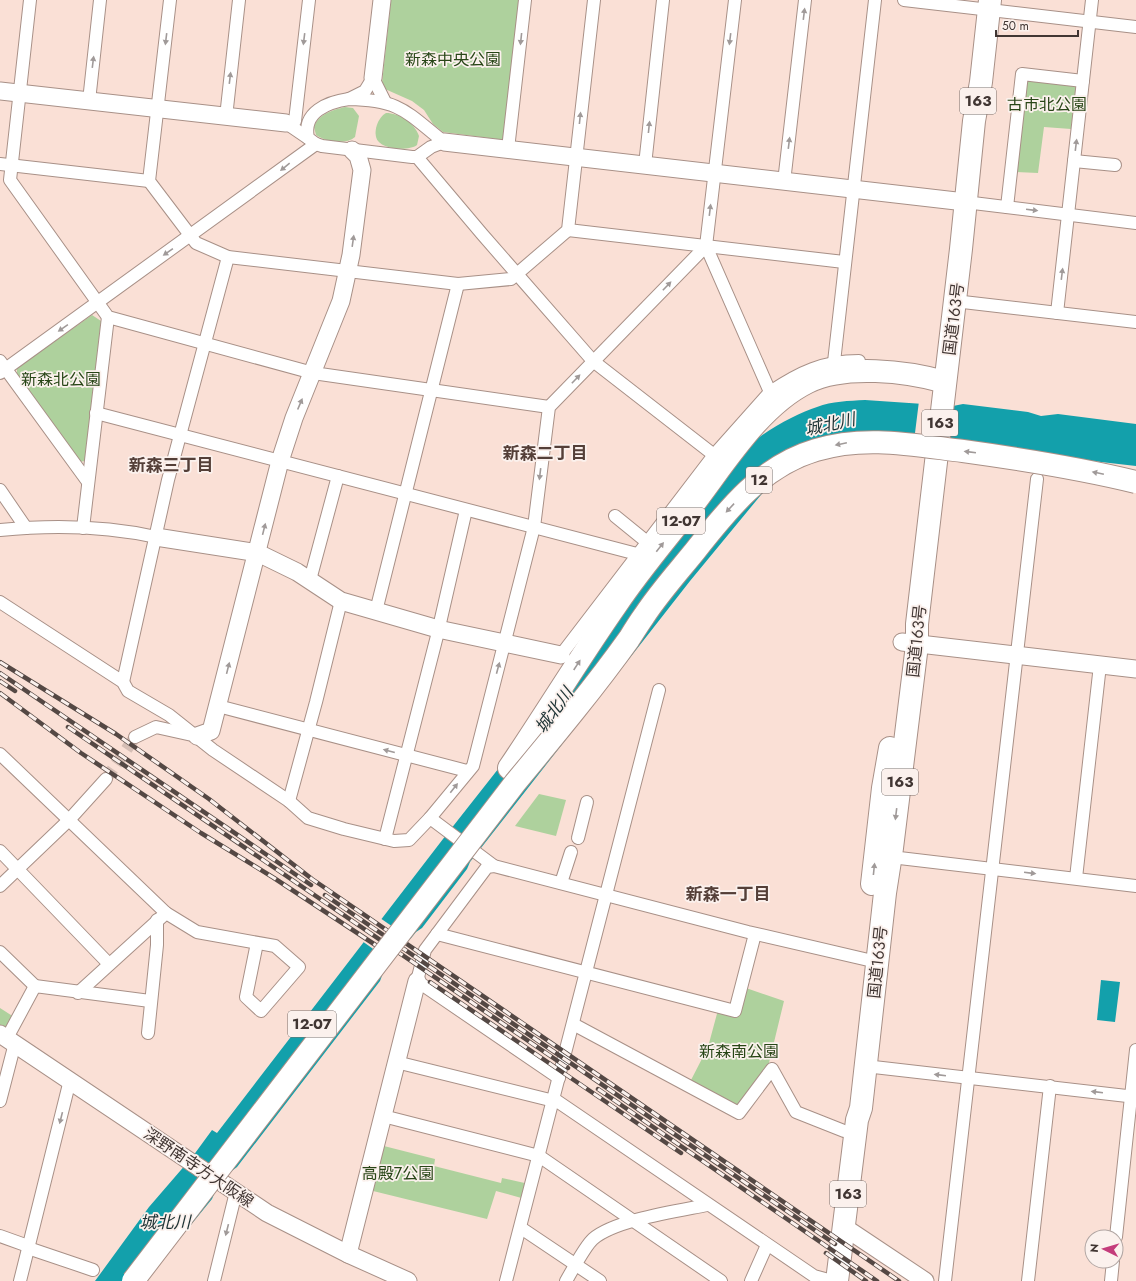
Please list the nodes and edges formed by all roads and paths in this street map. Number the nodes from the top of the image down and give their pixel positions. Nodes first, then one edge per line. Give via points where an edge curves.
1 (30, 0) edge
2 (100, 0) edge
3 (170, 0) edge
4 (239, 0) edge
5 (309, 0) edge
6 (382, 0) edge
7 (525, 0) edge
8 (594, 0) edge
9 (663, 0) edge
10 (735, 0) edge
11 (805, 0) edge
12 (874, 0) edge
13 (904, 0) edge
14 (1092, 0) edge
15 (982, 5) edge
16 (1090, 21) junction
17 (1136, 27) edge
18 (373, 78) junction
19 (1083, 81) junction
20 (0, 91) edge
21 (19, 93) junction
22 (349, 99) junction
23 (89, 101) junction
24 (385, 102) junction
25 (157, 109) junction
26 (311, 116) junction
27 (226, 117) junction
28 (290, 122) junction
29 (427, 129) junction
30 (312, 141) junction
31 (444, 142) junction
32 (508, 149) junction
33 (352, 150) junction
34 (422, 154) junction
35 (576, 157) junction
36 (1074, 161) junction
37 (5, 164) edge
38 (645, 165) junction
39 (1114, 165) dead end
40 (714, 173) junction
41 (149, 181) junction
42 (784, 182) junction
43 (5, 183) edge
44 (853, 189) junction
45 (958, 201) junction
46 (1007, 207) junction
47 (1069, 215) junction
48 (1136, 222) edge
49 (568, 230) junction
50 (190, 237) junction
51 (706, 246) junction
52 (961, 248) junction
53 (228, 257) junction
54 (844, 262) junction
55 (349, 271) junction
56 (517, 274) junction
57 (458, 284) junction
58 (98, 303) junction
59 (1057, 313) junction
60 (108, 317) junction
61 (1136, 322) edge
62 (205, 343) junction
63 (593, 361) junction
64 (834, 362) junction
65 (2, 368) edge
66 (313, 373) junction
67 (930, 381) junction
68 (431, 390) junction
69 (770, 392) junction
70 (549, 407) junction
71 (96, 414) junction
72 (179, 435) junction
73 (714, 455) junction
74 (280, 461) junction
75 (338, 476) junction
76 (1037, 479) dead end
77 (88, 482) junction
78 (1136, 482) edge
79 (0, 490) edge
80 (405, 494) junction
81 (466, 510) junction
82 (615, 516) dead end
83 (534, 527) junction
84 (26, 528) junction
85 (83, 528) junction
86 (0, 530) edge
87 (156, 536) junction
88 (647, 542) junction
89 (258, 553) junction
90 (637, 554) junction
91 (310, 580) junction
92 (0, 602) edge
93 (341, 602) junction
94 (376, 611) junction
95 (438, 629) junction
96 (505, 643) junction
97 (909, 644) junction
98 (560, 655) joint
99 (1016, 656) junction
100 (1100, 665) junction
101 (1136, 670) edge
102 (123, 682) junction
103 (659, 690) dead end
104 (218, 706) junction
105 (308, 730) junction
106 (197, 736) junction
107 (135, 737) tunnel mouth
108 (1, 756) edge
109 (407, 756) junction
110 (467, 771) junction
111 (106, 779) tunnel mouth
112 (289, 801) junction
113 (587, 802) dead end
114 (430, 818) junction
115 (69, 820) junction
116 (385, 838) junction
117 (578, 838) dead end
118 (0, 851) edge
119 (571, 852) dead end
120 (891, 857) junction
121 (490, 863) junction
122 (991, 868) junction
123 (17, 869) junction
124 (1076, 878) junction
125 (561, 883) junction
126 (0, 886) edge
127 (1136, 886) edge
128 (606, 894) junction
129 (162, 916) junction
130 (437, 934) junction
131 (756, 934) junction
132 (257, 943) junction
133 (0, 952) edge
134 (870, 961) junction
135 (109, 964) junction
136 (585, 972) junction
137 (417, 981) junction
138 (35, 986) junction
139 (78, 993) junction
140 (150, 1001) junction
141 (573, 1024) junction
142 (148, 1033) dead end
143 (7, 1038) edge
144 (1136, 1050) edge
145 (396, 1062) junction
146 (865, 1066) junction
147 (559, 1078) junction
148 (967, 1078) junction
149 (70, 1080) junction
150 (1050, 1086) junction
151 (1133, 1096) edge
152 (554, 1099) junction
153 (0, 1101) edge
154 (861, 1108) junction
155 (383, 1116) junction
156 (844, 1130) junction
157 (539, 1156) junction
158 (235, 1191) junction
159 (707, 1205) junction
160 (634, 1221) junction
161 (521, 1228) junction
162 (1117, 1229) edge
163 (850, 1231) junction
164 (0, 1236) edge
165 (767, 1245) junction
166 (28, 1246) junction
167 (348, 1254) junction
168 (576, 1265) junction
169 (1112, 1269) edge
170 (93, 1270) dead end
171 (20, 1281) edge
172 (116, 1281) edge
173 (134, 1281) edge
174 (214, 1281) edge
175 (408, 1281) edge
176 (506, 1281) edge
177 (566, 1281) edge
178 (600, 1281) edge
179 (721, 1281) edge
180 (751, 1281) edge
181 (832, 1281) edge
182 (924, 1281) edge
183 (945, 1281) edge
184 (1028, 1281) edge
185 (1111, 1281) edge

1 - 21 street
23 -> 2 street
3 -> 25 street
27 -> 4 street
5 -> 28 street
6 - 18 street
7 -> 32 street
35 -> 8 street
38 -> 9 street
10 -> 40 street
42 -> 11 street
12 - 44 street
13 - 15 street
14 - 16 street
15 - 16 street
15 - 45 highway, 国道163号 / 163 via 974,22 961,118
16 - 17 street
16 - 19 street
18 - 22 street via 365,91
18 - 24 street
36 -> 19 street
19 - 46 street via 1022,74
20 - 21 street
21 - 23 street
21 - 37 street
22 - 24 street
22 - 26 street via 328,104 316,110
23 - 25 street
24 - 29 street via 407,112
25 - 27 street
25 - 41 street
26 - 28 street
26 - 30 street via 307,127
27 - 28 street
28 - 30 street
29 - 31 street
29 - 34 street via 428,142
30 - 33 street
30 -> 50 street
31 - 32 street
31 - 34 street
32 - 35 street
33 - 34 street
55 -> 33 street via 362,170 358,156
34 - 56 street
35 - 38 street
35 - 49 street
36 - 39 street
36 - 47 street
37 - 41 street
37 - 43 street
38 - 40 street
40 - 42 street
51 -> 40 street
41 - 50 street
42 - 44 street
43 - 58 street
44 - 45 street
44 - 54 street
45 - 46 street
45 - 52 highway, 国道163号 / 163
45 - 67 highway, 国道163号 / 163
46 -> 47 street
47 - 48 street
59 -> 47 street
49 - 51 street
49 - 56 street
50 - 53 street via 196,243
50 -> 58 street
51 - 54 street
63 -> 51 street
51 - 69 street
52 - 59 street via 970,253 964,302
52 - 67 highway, 国道163号 / 163
53 - 55 street
53 - 62 street
54 - 64 street
55 - 57 street
55 - 66 street via 341,301
56 - 57 street via 511,279
56 - 63 street
57 - 68 street
58 - 60 street
58 -> 65 street
59 - 61 street
60 - 62 street
60 - 71 street
62 - 66 street
62 - 72 street
70 -> 63 street
63 - 73 street
64 - 67 street via 910,364
64 - 69 street via 795,376
65 - 77 street
66 - 68 street
74 -> 66 street
67 - 97 highway, 国道163号 / 163 via 930,454
172 -> 67 highway, 12-07 via 509,768 618,603 760,419 794,389 817,378 857,372
68 - 70 street
68 - 80 street
69 - 73 street
70 -> 83 street
71 - 72 street
71 - 77 street
72 - 74 street
72 - 87 street
73 - 88 street
74 - 75 street
89 -> 74 street
75 - 80 street
75 - 91 street
76 - 99 street
77 - 85 street
78 -> 173 highway, 12, bridge via 1035,461 884,442 847,443 815,450 794,458 763,477 723,515 645,614
79 - 84 street
80 - 81 street
80 - 94 street
81 - 83 street
81 - 95 street
82 - 88 street
83 - 90 street
83 - 96 street
84 - 85 street
84 - 86 street
85 - 87 street
87 - 89 street
87 - 102 street
88 - 90 street
89 - 91 street
104 -> 89 street
90 - 98 street
91 - 93 street
92 - 102 street
93 - 94 street
93 - 105 street
94 - 95 street
95 - 96 street
95 - 109 street
96 - 98 street
110 -> 96 street via 473,766
97 - 99 street
97 -> 120 highway, 国道163号 / 163
134 -> 97 highway, 国道163号 / 163
99 - 100 street
99 - 122 street
100 - 101 street
100 - 124 street
102 - 106 street via 128,691 169,715
103 - 128 street
104 - 105 street
104 - 106 street via 211,731
109 -> 105 street
105 - 112 street
106 - 107 street via 156,727
106 - 112 street via 213,750
108 - 115 street
109 - 110 street
109 - 116 street
114 -> 110 street
111 - 115 street
112 - 116 street via 308,818
113 - 117 street
114 - 116 street via 409,840 394,841
114 - 121 street
115 - 123 street
115 - 129 street
118 - 123 street
119 - 125 street
120 - 122 street
120 - 134 highway, 国道163号 / 163
121 - 125 street
121 - 130 street
122 -> 124 street
122 - 148 street
123 - 126 street
123 - 135 street
124 - 127 street
125 - 128 street
128 - 131 street
128 - 136 street
129 - 132 street via 197,932
129 - 135 street
129 - 140 street
130 - 136 street
130 - 137 street via 425,950
131 - 134 street
131 - 136 street via 735,1011
132 - 132 street via 275,946 299,966 261,1011 246,997
133 - 138 street
134 - 146 highway, 国道163号 / 163
134 - 156 highway, 国道163号 / 163
135 - 139 street
136 - 141 street
137 - 145 street
137 - 147 street
138 - 139 street
138 - 143 street
139 - 140 street
140 - 142 street
141 - 147 street
141 - 156 street via 739,1113 772,1069 796,1112
143 - 149 street, 深野南寺方大阪線
143 - 153 street
144 - 151 street
145 - 152 street
145 - 155 street
148 -> 146 street
146 - 154 highway, 国道163号 / 163
147 - 152 street
148 - 150 street
148 - 183 street
149 - 158 street, 深野南寺方大阪線
149 -> 166 street
151 -> 150 street
150 - 184 street
151 - 162 street
152 - 157 street
152 - 159 street
154 - 163 highway, 163 via 863,1120
154 - 181 highway, 国道163号 / 163 via 856,1120
155 - 157 street
155 - 167 street
156 - 181 highway, 国道163号 / 163 via 845,1167
157 - 160 street
157 - 161 street
158 - 167 street, 深野南寺方大阪線 via 267,1212
158 -> 174 street
159 - 160 street
159 - 165 street
160 - 168 street via 592,1240
160 - 179 street
161 - 168 street
161 - 176 street
163 - 181 highway, 163
163 - 182 street
164 - 166 street
165 - 180 street
165 - 181 street via 814,1276
166 - 170 street
166 - 171 street
167 - 175 street, 深野南寺方大阪線
168 - 177 street
168 - 178 street
169 - 185 street

